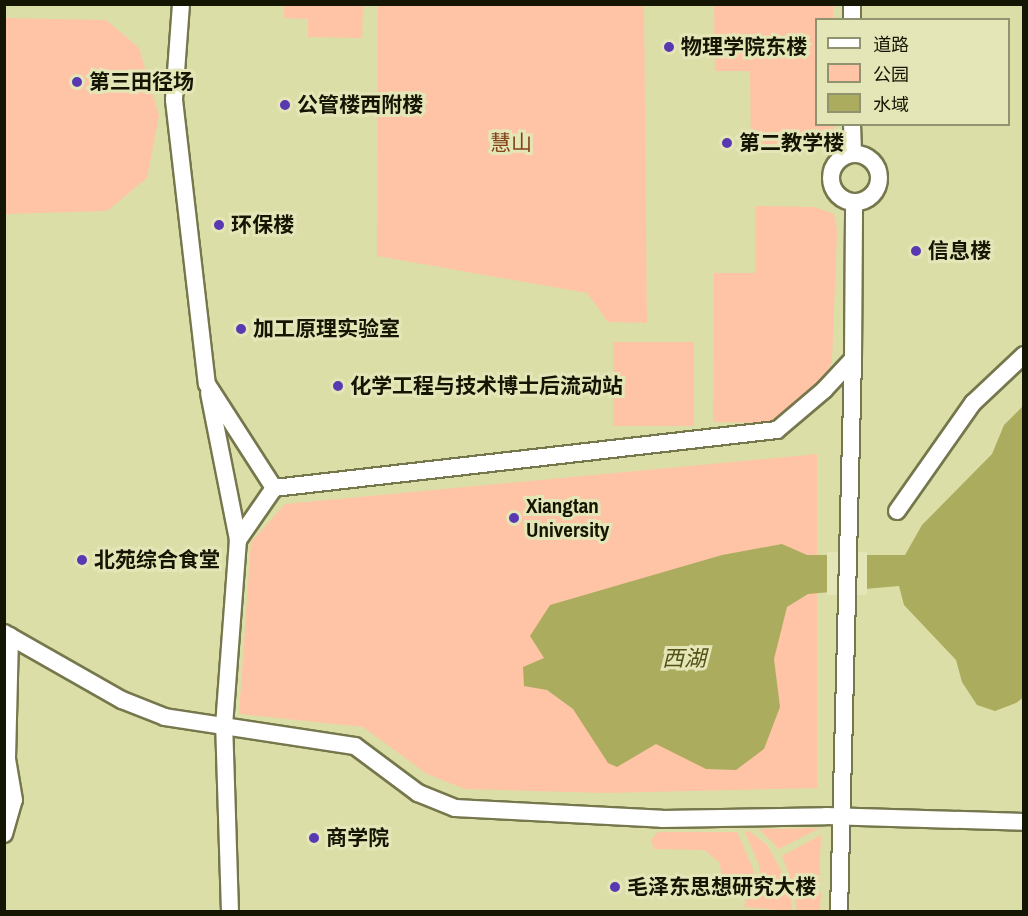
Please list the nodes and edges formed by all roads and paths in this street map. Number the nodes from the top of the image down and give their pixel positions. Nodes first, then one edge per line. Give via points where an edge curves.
1 (181, 4) edge
2 (852, 126) edge
3 (853, 154) junction
4 (854, 203) junction
5 (1023, 356) edge
6 (853, 359) junction
7 (207, 384) junction
8 (274, 488) junction
9 (897, 511) dead end
10 (238, 540) junction
11 (7, 635) edge
12 (224, 726) junction
13 (841, 816) junction
14 (1023, 822) edge
15 (4, 834) edge
16 (230, 912) edge
17 (839, 912) edge

1 - 7 street via 174,100
2 - 3 street
3 - 4 street via 839,160 830,178 836,193
3 - 4 street via 868,158 880,178 874,193
4 - 6 street
5 - 9 street via 973,403
6 - 8 street via 777,430
6 - 13 street
7 - 8 street
7 - 10 street
8 - 10 street
10 - 12 street
11 - 12 street via 122,700 165,717
11 - 15 street via 7,759 14,800
12 - 13 street via 355,746 418,793 455,808 662,819
12 - 16 street
13 - 14 street
13 - 17 street

